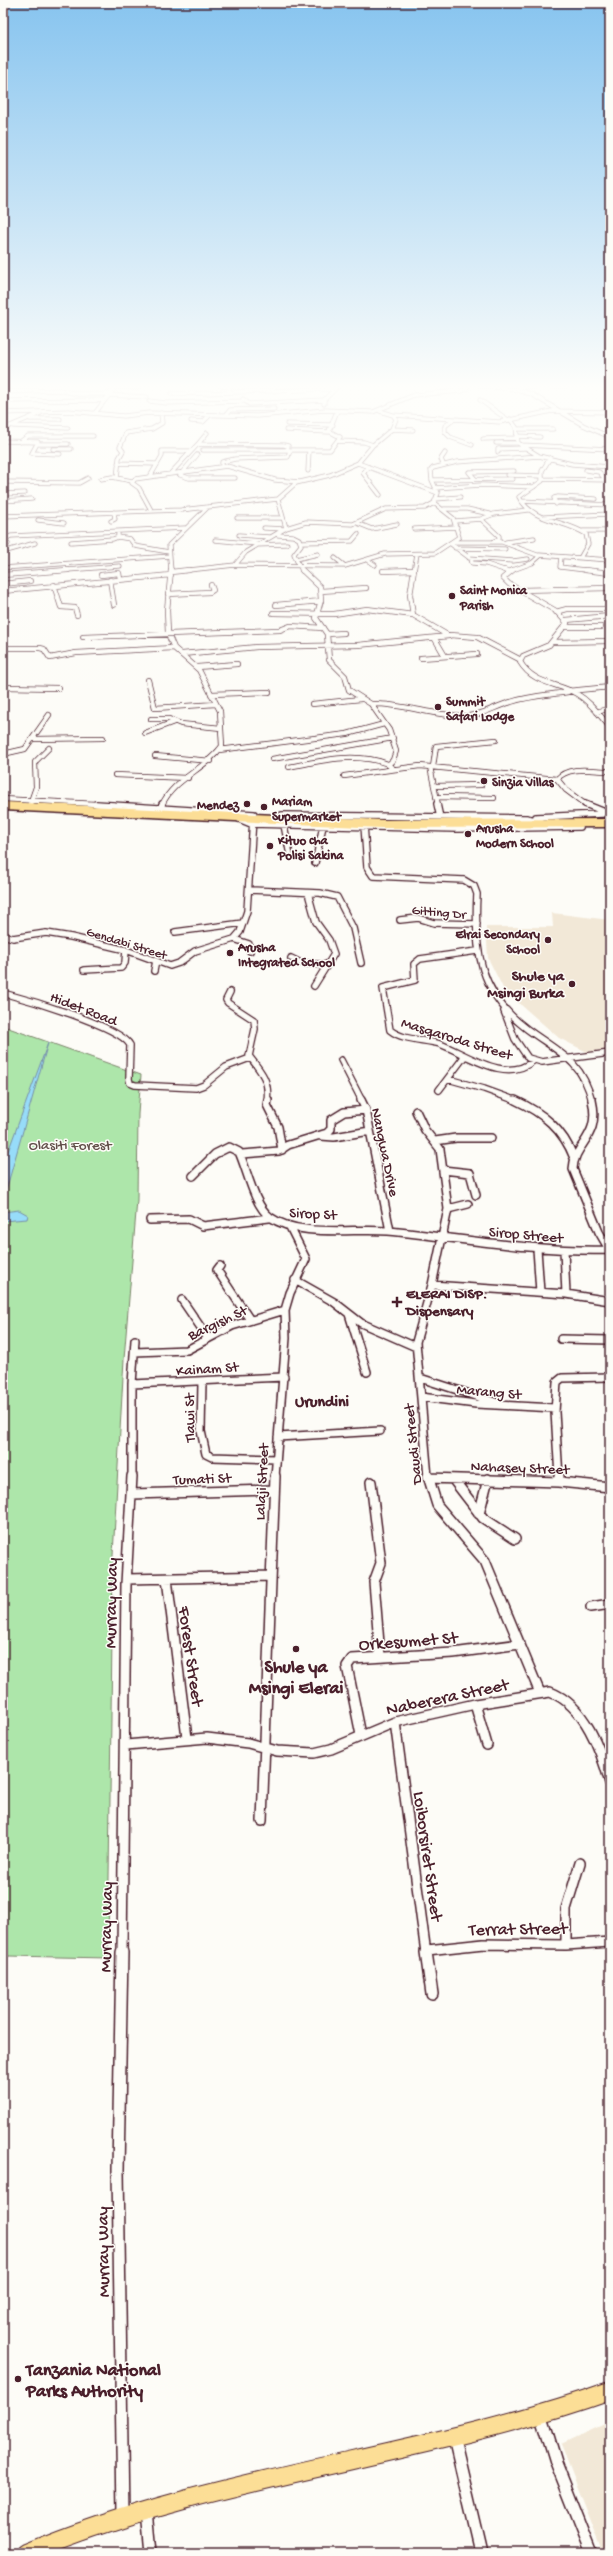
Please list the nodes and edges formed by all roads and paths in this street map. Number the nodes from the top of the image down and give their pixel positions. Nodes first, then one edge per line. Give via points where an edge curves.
1 (148, 505) edge
2 (228, 505) edge
3 (279, 505) edge
4 (429, 505) edge
5 (440, 505) edge
6 (524, 505) edge
7 (207, 508) junction
8 (444, 509) junction
9 (151, 510) junction
10 (528, 510) junction
11 (114, 512) junction
12 (490, 514) junction
13 (610, 514) edge
14 (3, 516) edge
15 (20, 516) junction
16 (237, 518) dead end
17 (282, 518) junction
18 (540, 518) junction
19 (481, 519) junction
20 (111, 521) dead end
21 (456, 521) junction
22 (64, 523) dead end
23 (357, 523) junction
24 (397, 524) dead end
25 (425, 524) dead end
26 (444, 527) junction
27 (457, 527) junction
28 (185, 528) junction
29 (264, 528) dead end
30 (285, 529) junction
31 (414, 529) dead end
32 (117, 530) junction
33 (296, 530) dead end
34 (582, 531) junction
35 (610, 531) edge
36 (358, 534) dead end
37 (239, 535) dead end
38 (280, 535) junction
39 (118, 537) junction
40 (272, 537) junction
41 (534, 538) dead end
42 (215, 540) dead end
43 (493, 541) junction
44 (71, 542) dead end
45 (301, 542) junction
46 (502, 542) junction
47 (35, 543) dead end
48 (452, 543) junction
49 (8, 544) dead end
50 (256, 544) junction
51 (287, 544) dead end
52 (455, 548) junction
53 (505, 549) dead end
54 (3, 552) edge
55 (169, 554) junction
56 (318, 554) dead end
57 (417, 554) junction
58 (539, 555) junction
59 (561, 557) junction
60 (335, 558) dead end
61 (469, 558) junction
62 (580, 558) junction
63 (296, 559) junction
64 (528, 559) dead end
65 (368, 560) junction
66 (610, 560) edge
67 (235, 565) junction
68 (375, 565) dead end
69 (120, 566) dead end
70 (300, 566) junction
71 (345, 566) junction
72 (3, 568) edge
73 (414, 570) junction
74 (383, 571) dead end
75 (510, 572) junction
76 (171, 573) junction
77 (610, 573) edge
78 (3, 575) edge
79 (101, 575) dead end
80 (120, 579) junction
81 (110, 580) junction
82 (30, 581) dead end
83 (3, 584) edge
84 (54, 585) junction
85 (211, 585) dead end
86 (366, 588) dead end
87 (610, 588) edge
88 (518, 590) junction
89 (3, 591) edge
90 (321, 591) junction
91 (168, 594) junction
92 (321, 601) junction
93 (114, 605) dead end
94 (276, 605) dead end
95 (610, 609) edge
96 (556, 612) junction
97 (273, 613) dead end
98 (316, 614) junction
99 (77, 615) dead end
100 (413, 615) junction
101 (610, 616) edge
102 (566, 620) junction
103 (565, 627) junction
104 (601, 627) dead end
105 (323, 628) junction
106 (344, 633) dead end
107 (168, 634) junction
108 (327, 634) junction
109 (450, 635) junction
110 (83, 637) dead end
111 (435, 638) junction
112 (610, 641) edge
113 (552, 642) junction
114 (327, 647) junction
115 (3, 648) edge
116 (174, 648) junction
117 (182, 654) junction
118 (477, 654) dead end
119 (445, 656) junction
120 (421, 658) dead end
121 (519, 659) junction
122 (237, 664) dead end
123 (197, 667) junction
124 (148, 680) dead end
125 (610, 687) edge
126 (3, 688) edge
127 (59, 688) dead end
128 (570, 691) junction
129 (269, 692) dead end
130 (211, 694) junction
131 (361, 699) junction
132 (216, 704) junction
133 (312, 704) dead end
134 (371, 704) junction
135 (610, 708) edge
136 (597, 712) junction
137 (49, 715) dead end
138 (152, 719) dead end
139 (174, 722) junction
140 (608, 722) edge
141 (384, 724) junction
142 (610, 727) edge
143 (221, 728) junction
144 (145, 733) dead end
145 (103, 738) dead end
146 (393, 738) junction
147 (33, 739) junction
148 (496, 740) dead end
149 (49, 748) dead end
150 (219, 750) junction
151 (3, 754) edge
152 (155, 756) dead end
153 (272, 759) dead end
154 (211, 761) junction
155 (388, 764) junction
156 (289, 767) dead end
157 (431, 767) junction
158 (394, 769) junction
159 (610, 771) edge
160 (115, 775) dead end
161 (344, 776) dead end
162 (189, 778) junction
163 (557, 779) junction
164 (481, 785) dead end
165 (434, 786) junction
166 (436, 798) junction
167 (494, 798) dead end
168 (3, 799) edge
169 (29, 804) junction
170 (3, 806) edge
171 (159, 811) junction
172 (602, 814) junction
173 (610, 814) edge
174 (530, 818) junction
175 (253, 819) junction
176 (610, 819) edge
177 (441, 820) junction
178 (541, 821) junction
179 (351, 822) junction
180 (610, 823) edge
181 (324, 824) junction
182 (284, 825) junction
183 (610, 826) edge
184 (364, 828) junction
185 (290, 855) dead end
186 (315, 863) dead end
187 (250, 890) junction
188 (308, 893) junction
189 (400, 920) dead end
190 (243, 923) junction
191 (477, 924) junction
192 (175, 932) dead end
193 (3, 935) edge
194 (234, 939) junction
195 (126, 950) junction
196 (250, 951) dead end
197 (477, 951) junction
198 (291, 958) dead end
199 (156, 961) junction
200 (361, 963) dead end
201 (326, 965) junction
202 (84, 970) dead end
203 (154, 971) dead end
204 (314, 986) dead end
205 (230, 992) dead end
206 (3, 993) edge
207 (502, 1005) junction
208 (610, 1053) edge
209 (464, 1057) junction
210 (250, 1058) junction
211 (571, 1058) junction
212 (340, 1060) dead end
213 (533, 1061) junction
214 (448, 1079) junction
215 (439, 1090) dead end
216 (366, 1110) junction
217 (416, 1111) dead end
218 (370, 1131) junction
219 (320, 1136) junction
220 (491, 1138) dead end
221 (435, 1141) junction
222 (282, 1150) junction
223 (242, 1154) junction
224 (574, 1158) junction
225 (443, 1170) junction
226 (193, 1176) dead end
227 (476, 1195) dead end
228 (468, 1204) dead end
229 (448, 1209) junction
230 (269, 1218) junction
231 (150, 1220) dead end
232 (290, 1227) junction
233 (390, 1230) junction
234 (442, 1238) junction
235 (537, 1248) junction
236 (564, 1250) junction
237 (609, 1251) edge
238 (220, 1266) dead end
239 (295, 1280) junction
240 (432, 1285) junction
241 (540, 1292) junction
242 (566, 1294) junction
243 (182, 1300) dead end
244 (610, 1301) edge
245 (285, 1310) junction
246 (349, 1314) junction
247 (250, 1320) junction
248 (208, 1338) junction
249 (561, 1339) dead end
250 (135, 1340) dead end
251 (610, 1340) edge
252 (416, 1347) junction
253 (135, 1352) junction
254 (367, 1372) dead end
255 (610, 1376) edge
256 (284, 1377) junction
257 (420, 1378) junction
258 (202, 1382) junction
259 (132, 1384) junction
260 (421, 1397) junction
261 (506, 1407) junction
262 (556, 1408) junction
263 (380, 1431) dead end
264 (278, 1437) junction
265 (276, 1459) junction
266 (428, 1478) junction
267 (453, 1479) junction
268 (488, 1479) junction
269 (371, 1482) dead end
270 (559, 1482) junction
271 (610, 1487) edge
272 (274, 1490) junction
273 (132, 1494) junction
274 (479, 1514) junction
275 (515, 1540) dead end
276 (270, 1576) junction
277 (126, 1579) junction
278 (167, 1579) junction
279 (610, 1604) edge
280 (591, 1607) dead end
281 (520, 1644) junction
282 (380, 1656) junction
283 (540, 1693) junction
284 (475, 1704) junction
285 (394, 1722) junction
286 (361, 1735) junction
287 (187, 1738) junction
288 (126, 1745) junction
289 (487, 1745) dead end
290 (266, 1747) junction
291 (607, 1759) edge
292 (610, 1783) edge
293 (262, 1821) dead end
294 (580, 1863) dead end
295 (610, 1942) edge
296 (566, 1945) junction
297 (427, 1950) junction
298 (432, 1994) dead end
299 (610, 2391) edge
300 (542, 2416) junction
301 (454, 2438) junction
302 (147, 2508) junction
303 (123, 2516) junction
304 (26, 2553) edge
305 (151, 2553) edge
306 (481, 2553) edge
307 (592, 2553) edge

1 - 9 street
2 - 7 street
3 - 17 street
4 - 23 street via 425,508 386,509
5 - 8 street
6 - 10 street
7 - 9 street
7 - 28 street
8 - 12 street via 467,509
8 - 21 street
9 - 11 street
10 - 12 street
10 - 18 street
11 - 15 street
11 - 20 street via 115,520
12 - 19 street
13 - 18 street
14 - 15 street
15 - 22 street via 22,521 46,520 51,523
16 - 17 street
17 - 30 street
18 - 34 street
19 - 21 street
19 - 43 street via 499,536 499,539
21 - 27 street
23 - 24 street via 372,529
23 - 30 street via 306,522
25 - 26 street
26 - 27 street
26 - 31 street
27 - 48 street via 459,539
28 - 32 street
28 - 55 street via 171,543
29 - 30 street
30 - 38 street
32 - 39 street
32 - 49 street via 11,536 5,539 4,543
33 - 38 street
34 - 35 street
34 - 62 street via 588,537 588,543 587,550
36 - 45 street via 352,541
37 - 40 street
38 - 40 street
38 - 45 street via 296,536
39 - 44 street
39 - 55 street via 130,539 136,546
40 - 50 street
41 - 46 street
42 - 50 street
43 - 46 street
43 - 48 street
45 - 63 street via 294,554
46 - 58 street
47 - 54 street
48 - 52 street
48 - 57 street via 435,553
50 - 51 street
50 - 67 street via 247,549
52 - 53 street
52 - 61 street
55 - 72 street
55 - 76 street
56 - 63 street
57 - 65 street via 385,554
57 - 73 street
58 - 59 street
58 - 75 street via 536,560
59 - 62 street
59 - 77 street via 559,566 562,568
60 - 71 street
61 - 64 street via 513,561
61 - 75 street via 472,563 486,564
62 - 66 street
63 - 70 street
65 - 68 street
65 - 71 street
67 - 70 street
67 - 76 street
69 - 78 street
70 - 71 street
70 - 90 street via 302,572 320,587
73 - 74 street
73 - 100 street via 410,595
75 - 88 street via 503,578 511,587
76 - 80 street
76 - 91 street
79 - 80 street via 119,573
80 - 81 street
81 - 84 street
81 - 93 street
82 - 83 street
84 - 89 street
84 - 99 street via 61,607 75,608
85 - 91 street via 213,590 210,592
86 - 90 street
87 - 88 street
88 - 96 street
90 - 92 street
91 - 107 street
92 - 94 street
92 - 98 street
95 - 96 street via 567,609
96 - 102 street
97 - 98 street
98 - 100 street via 367,609
98 - 105 street
100 - 109 street
101 - 102 street
102 - 103 street
103 - 104 street
103 - 113 street
105 - 107 street via 290,626 280,630
105 - 108 street
106 - 108 street
107 - 110 street
107 - 116 street
108 - 114 street
109 - 111 street
109 - 121 street via 466,634 501,648
111 - 114 street
111 - 119 street
112 - 113 street
113 - 121 street
114 - 117 street via 257,647
114 - 131 street via 331,663 342,671 350,684 349,690
115 - 116 street via 40,648 44,649 50,658 74,654
116 - 117 street
117 - 123 street
118 - 119 street
119 - 120 street
121 - 128 street via 525,672 534,679
122 - 123 street
123 - 130 street
124 - 132 street via 155,708
125 - 128 street
126 - 127 street
128 - 134 street via 512,701 487,712 467,716 438,715 401,704
128 - 136 street
129 - 130 street
130 - 132 street
131 - 133 street
131 - 134 street
132 - 143 street
134 - 141 street
135 - 136 street
136 - 140 street
137 - 147 street
138 - 139 street via 169,718
139 - 143 street
139 - 144 street
140 - 142 street
141 - 146 street
141 - 150 street via 347,734
143 - 150 street via 222,746
145 - 147 street
146 - 153 street
146 - 155 street via 396,754
147 - 151 street via 25,749
148 - 157 street via 436,746
149 - 169 street via 36,762 36,786
150 - 154 street
152 - 154 street
154 - 162 street
155 - 156 street via 374,757 361,756
155 - 158 street
157 - 158 street
157 - 163 street
157 - 165 street
158 - 161 street
159 - 163 street via 568,770
160 - 162 street
162 - 171 street via 170,790
163 - 172 street via 568,793
164 - 165 street
165 - 166 street
166 - 167 street
166 - 177 street
168 - 169 street
169 - 170 highway
169 - 171 highway
171 - 175 highway
171 - 175 street via 248,812
172 - 173 street
172 - 174 street
174 - 177 street
174 - 178 street
175 - 177 street
175 - 181 highway
175 - 182 street
175 - 187 street
176 - 178 highway
177 - 178 highway
177 - 179 highway
179 - 181 highway
179 - 184 highway
180 - 184 highway
181 - 182 street
181 - 184 street
181 - 186 street
182 - 185 street
183 - 184 street via 496,829
184 - 191 street via 367,867 370,873 384,878 467,881 474,886 477,894
187 - 188 street
187 - 190 street
188 - 200 street via 333,895 340,900 353,928
188 - 201 street via 316,922 332,946 334,957
189 - 191 street, Gitting Dr via 418,918 434,923
190 - 192 street
190 - 194 street
191 - 197 street
193 - 195 street, Gendabi Street via 14,938 33,933 52,934
194 - 196 street via 248,943
194 - 199 street, Gendabi Street via 195,951 176,965 168,966
195 - 199 street, Gendabi Street
195 - 202 street via 126,963 121,968
197 - 207 street via 489,984
197 - 209 street, Masqaroda Street via 434,956 415,962 414,981 382,989 389,1029 396,1034 443,1046
198 - 201 street via 305,964
199 - 203 street
201 - 204 street
205 - 210 street via 227,1002 243,1011 254,1023
206 - 210 street, Hidet Road via 101,1026 126,1040 130,1047 129,1079 135,1085 196,1088 204,1085 226,1067
207 - 211 street via 525,1028
207 - 213 street via 519,1047 525,1056
208 - 211 street
209 - 213 street, Masqaroda Street via 517,1070 527,1067
209 - 214 street
210 - 222 street via 270,1089 267,1106 278,1127
211 - 213 street
211 - 224 street via 583,1075 591,1098 594,1118 592,1133
212 - 216 street, Nangwa Drive
214 - 215 street
214 - 224 street via 509,1098 537,1112 568,1141
216 - 218 street, Nangwa Drive
216 - 219 street via 337,1114 331,1120 331,1130
217 - 221 street, Daudi Street via 425,1130
218 - 219 street via 334,1137
218 - 233 street, Nangwa Drive
219 - 222 street via 288,1145
220 - 221 street
221 - 225 street, Daudi Street via 440,1149
222 - 223 street
223 - 226 street via 234,1148 220,1149 206,1160
223 - 230 street, Sirop St via 256,1198
224 - 237 street via 574,1172
225 - 227 street via 470,1173
225 - 229 street, Daudi Street
228 - 229 street
229 - 234 street, Daudi Street
230 - 231 street via 203,1226 189,1219
230 - 232 street, Sirop St
232 - 233 street, Sirop St
232 - 239 street, Lalaji Street via 306,1259
233 - 234 street, Sirop St
234 - 235 street, Sirop Street
234 - 240 street, Daudi Street
235 - 236 street, Sirop Street
235 - 241 street
236 - 237 street, Sirop Street
236 - 242 street
238 - 247 street via 217,1270
239 - 245 street, Lalaji Street
239 - 246 street via 334,1302
240 - 241 street
240 - 252 street, Daudi Street via 417,1334
241 - 242 street
242 - 244 street
243 - 248 street
245 - 247 street, Bargish St
245 - 256 street, Lalaji Street
246 - 252 street via 367,1327
246 - 254 street
247 - 248 street, Bargish St
248 - 253 street, Bargish St via 184,1351
249 - 251 street
250 - 253 street, Murray Way
252 - 257 street, Daudi Street
253 - 259 street, Murray Way
255 - 262 street via 560,1379 556,1386
256 - 258 street, Kainam St
256 - 264 street, Lalaji Street
257 - 260 street, Daudi Street
257 - 261 street via 488,1398
258 - 259 street, Kainam St
258 - 265 street, Tlawi St via 201,1431 206,1454 212,1457
259 - 273 street, Murray Way
260 - 261 street, Marang St
260 - 266 street, Daudi Street
261 - 262 street, Marang St
262 - 270 street
263 - 264 street
264 - 265 street, Lalaji Street
265 - 272 street, Lalaji Street
266 - 267 street, Nahasey Street
266 - 281 street, Daudi Street via 437,1505 485,1561
267 - 268 street, Nahasey Street
267 - 274 street
268 - 270 street, Nahasey Street
268 - 274 street
269 - 282 street via 381,1563 374,1582
270 - 271 street, Nahasey Street
272 - 273 street, Tumati St
272 - 276 street, Lalaji Street
273 - 277 street, Murray Way
274 - 275 street via 490,1525
276 - 278 street
276 - 290 street, Lalaji Street
277 - 278 street
277 - 288 street, Murray Way
278 - 287 street, Forest Street
279 - 280 street
281 - 282 street, Orkesumet St via 453,1653
281 - 283 street, Daudi Street
282 - 286 street, Orkesumet St via 352,1659 347,1666
283 - 284 street, Naberera Street
283 - 291 street, Naberera Street via 556,1694 572,1705
284 - 285 street, Naberera Street
284 - 289 street
285 - 286 street, Naberera Street
285 - 297 street, Loiborsiret Street
286 - 290 street, Naberera Street via 314,1753 293,1753
287 - 288 street, Naberera Street
287 - 290 street, Naberera Street via 207,1738
288 - 303 street, Murray Way via 118,2170
290 - 293 street, Lalaji Street
291 - 292 street, Naberera Street
294 - 296 street via 566,1908
295 - 296 street, Terrat Street
296 - 297 street, Terrat Street via 483,1944
297 - 298 street, Loiborsiret Street
299 - 300 highway
300 - 301 highway
300 - 307 street via 556,2462
301 - 302 highway via 238,2485
301 - 306 street
302 - 303 highway
302 - 305 street
303 - 304 highway

